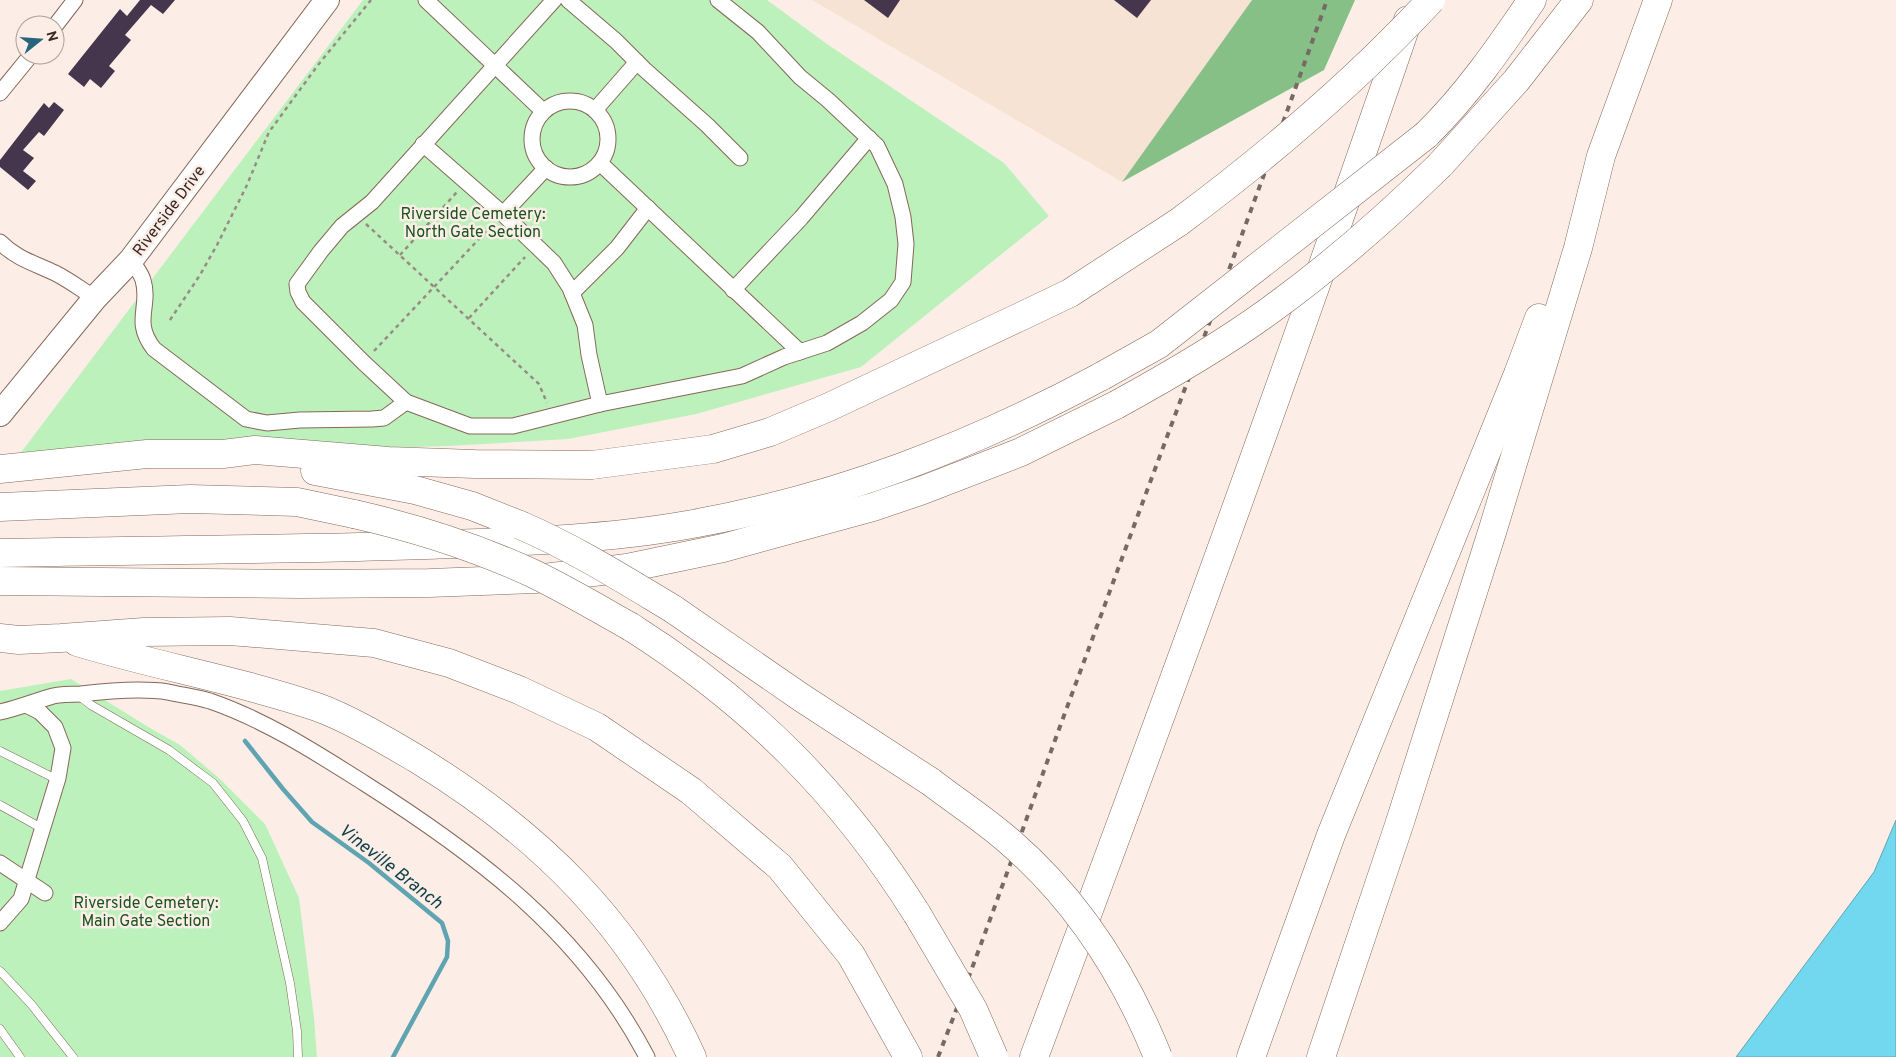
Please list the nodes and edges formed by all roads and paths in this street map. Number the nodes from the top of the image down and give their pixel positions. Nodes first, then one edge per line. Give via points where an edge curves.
1 (75, 0) edge
2 (327, 0) edge
3 (371, 0) edge
4 (426, 0) edge
5 (554, 0) edge
6 (568, 0) edge
7 (718, 0) edge
8 (1415, 0) edge
9 (1431, 0) edge
10 (1532, 0) edge
11 (1580, 0) edge
12 (1658, 0) edge
13 (63, 15) edge
14 (637, 62) junction
15 (23, 65) edge
16 (496, 65) junction
17 (0, 92) edge
18 (595, 110) junction
19 (543, 111) junction
20 (868, 138) junction
21 (423, 144) junction
22 (1601, 156) junction
23 (740, 158) dead end
24 (600, 163) junction
25 (546, 168) junction
26 (467, 182) junction
27 (648, 208) junction
28 (503, 214) junction
29 (356, 215) junction
30 (0, 242) edge
31 (536, 245) junction
32 (400, 255) junction
33 (131, 260) junction
34 (434, 286) junction
35 (734, 290) junction
36 (572, 293) junction
37 (95, 298) junction
38 (469, 318) junction
39 (170, 320) dead end
40 (800, 352) junction
41 (364, 362) junction
42 (406, 402) junction
43 (600, 404) junction
44 (0, 414) edge
45 (548, 417) junction
46 (223, 454) junction
47 (0, 469) edge
48 (0, 508) edge
49 (0, 553) edge
50 (0, 581) edge
51 (0, 638) edge
52 (61, 638) junction
53 (76, 694) junction
54 (26, 705) junction
55 (0, 712) edge
56 (0, 751) edge
57 (58, 780) junction
58 (0, 805) edge
59 (43, 829) junction
60 (0, 863) edge
61 (26, 882) junction
62 (44, 893) dead end
63 (0, 922) edge
64 (0, 970) edge
65 (0, 1030) edge
66 (20, 1057) edge
67 (73, 1057) edge
68 (298, 1057) edge
69 (647, 1057) edge
70 (692, 1057) edge
71 (908, 1057) edge
72 (994, 1057) edge
73 (1034, 1057) edge
74 (1158, 1057) edge
75 (1251, 1057) edge
76 (1321, 1057) edge

1 - 13 street
2 - 33 main road, Riverside Drive
3 - 39 path via 269,132 217,245
4 - 16 street
5 - 16 street
6 - 14 street
7 - 20 street via 758,32 800,77
8 - 73 highway via 1167,702
9 - 46 highway, bridge via 1378,55 1300,127 1179,222 1070,292 770,432 713,449 584,465 388,461 255,450
10 - 49 highway, bridge via 1506,40 1450,112 1159,344 1003,427 900,469 795,502 632,533 521,542
11 - 50 highway, bridge via 1516,82 1440,165 1357,242 1275,306 1194,361 1116,405 1021,452 956,478 881,504 723,548 627,568 534,579 300,584
12 - 22 highway
14 - 18 street
14 - 23 street
15 - 17 street
16 - 19 street
16 - 21 street
18 - 19 street via 580,102 563,101
18 - 24 street via 608,129 607,147
19 - 25 street via 532,134 532,147
20 - 35 street via 801,218
20 - 40 street via 877,146 894,184 903,217 906,244 903,282 891,300 862,323 827,343
21 - 26 street
21 - 29 street via 372,202
22 - 75 highway via 1518,374 1331,835
22 - 76 highway via 1578,248 1493,529
24 - 25 street via 580,176 556,175
24 - 27 street
25 - 28 street
26 - 28 street
26 - 32 path
27 - 35 street
27 - 36 street via 616,248
28 - 31 street
28 - 34 path
29 - 32 path
29 - 41 street via 331,238 296,284 303,302
30 - 37 street via 26,262 55,273
31 - 36 street via 554,263
31 - 38 path
32 - 34 path
33 - 37 main road, Riverside Drive
33 - 42 street via 143,278 142,324 146,338 154,349 246,419 266,423 384,418
34 - 38 path
34 - 41 path
35 - 40 street
36 - 43 street via 585,325
37 - 44 main road, Riverside Drive
38 - 45 path via 539,384 548,403
40 - 43 street via 742,376
41 - 42 street
42 - 45 street via 470,426 513,426
43 - 45 street
46 - 47 highway via 147,454
46 - 74 highway, bridge via 415,490 472,506 539,533 673,609 931,782 1011,843 1074,910 1099,943 1132,998
48 - 72 highway, bridge via 190,499 297,502 434,534 504,560 565,590 631,627 701,674 795,756 874,848 918,914 973,1009
51 - 52 highway
52 - 70 highway via 319,708 396,746 460,786 547,855 607,917 636,955
52 - 71 highway via 144,632 230,631 374,643 449,663 519,690 597,727 690,791 780,867 851,955
53 - 54 street via 55,696
53 - 68 lane via 176,755 213,783 244,821 262,858 290,983
53 - 69 street via 165,692 209,701 265,724 319,754 413,815 518,894 604,987
54 - 55 street
54 - 57 street via 40,712 59,734 63,748
56 - 57 lane
57 - 59 street
58 - 59 lane
59 - 61 street
60 - 61 street
61 - 62 street
61 - 63 street via 21,898
64 - 67 lane
65 - 66 lane

